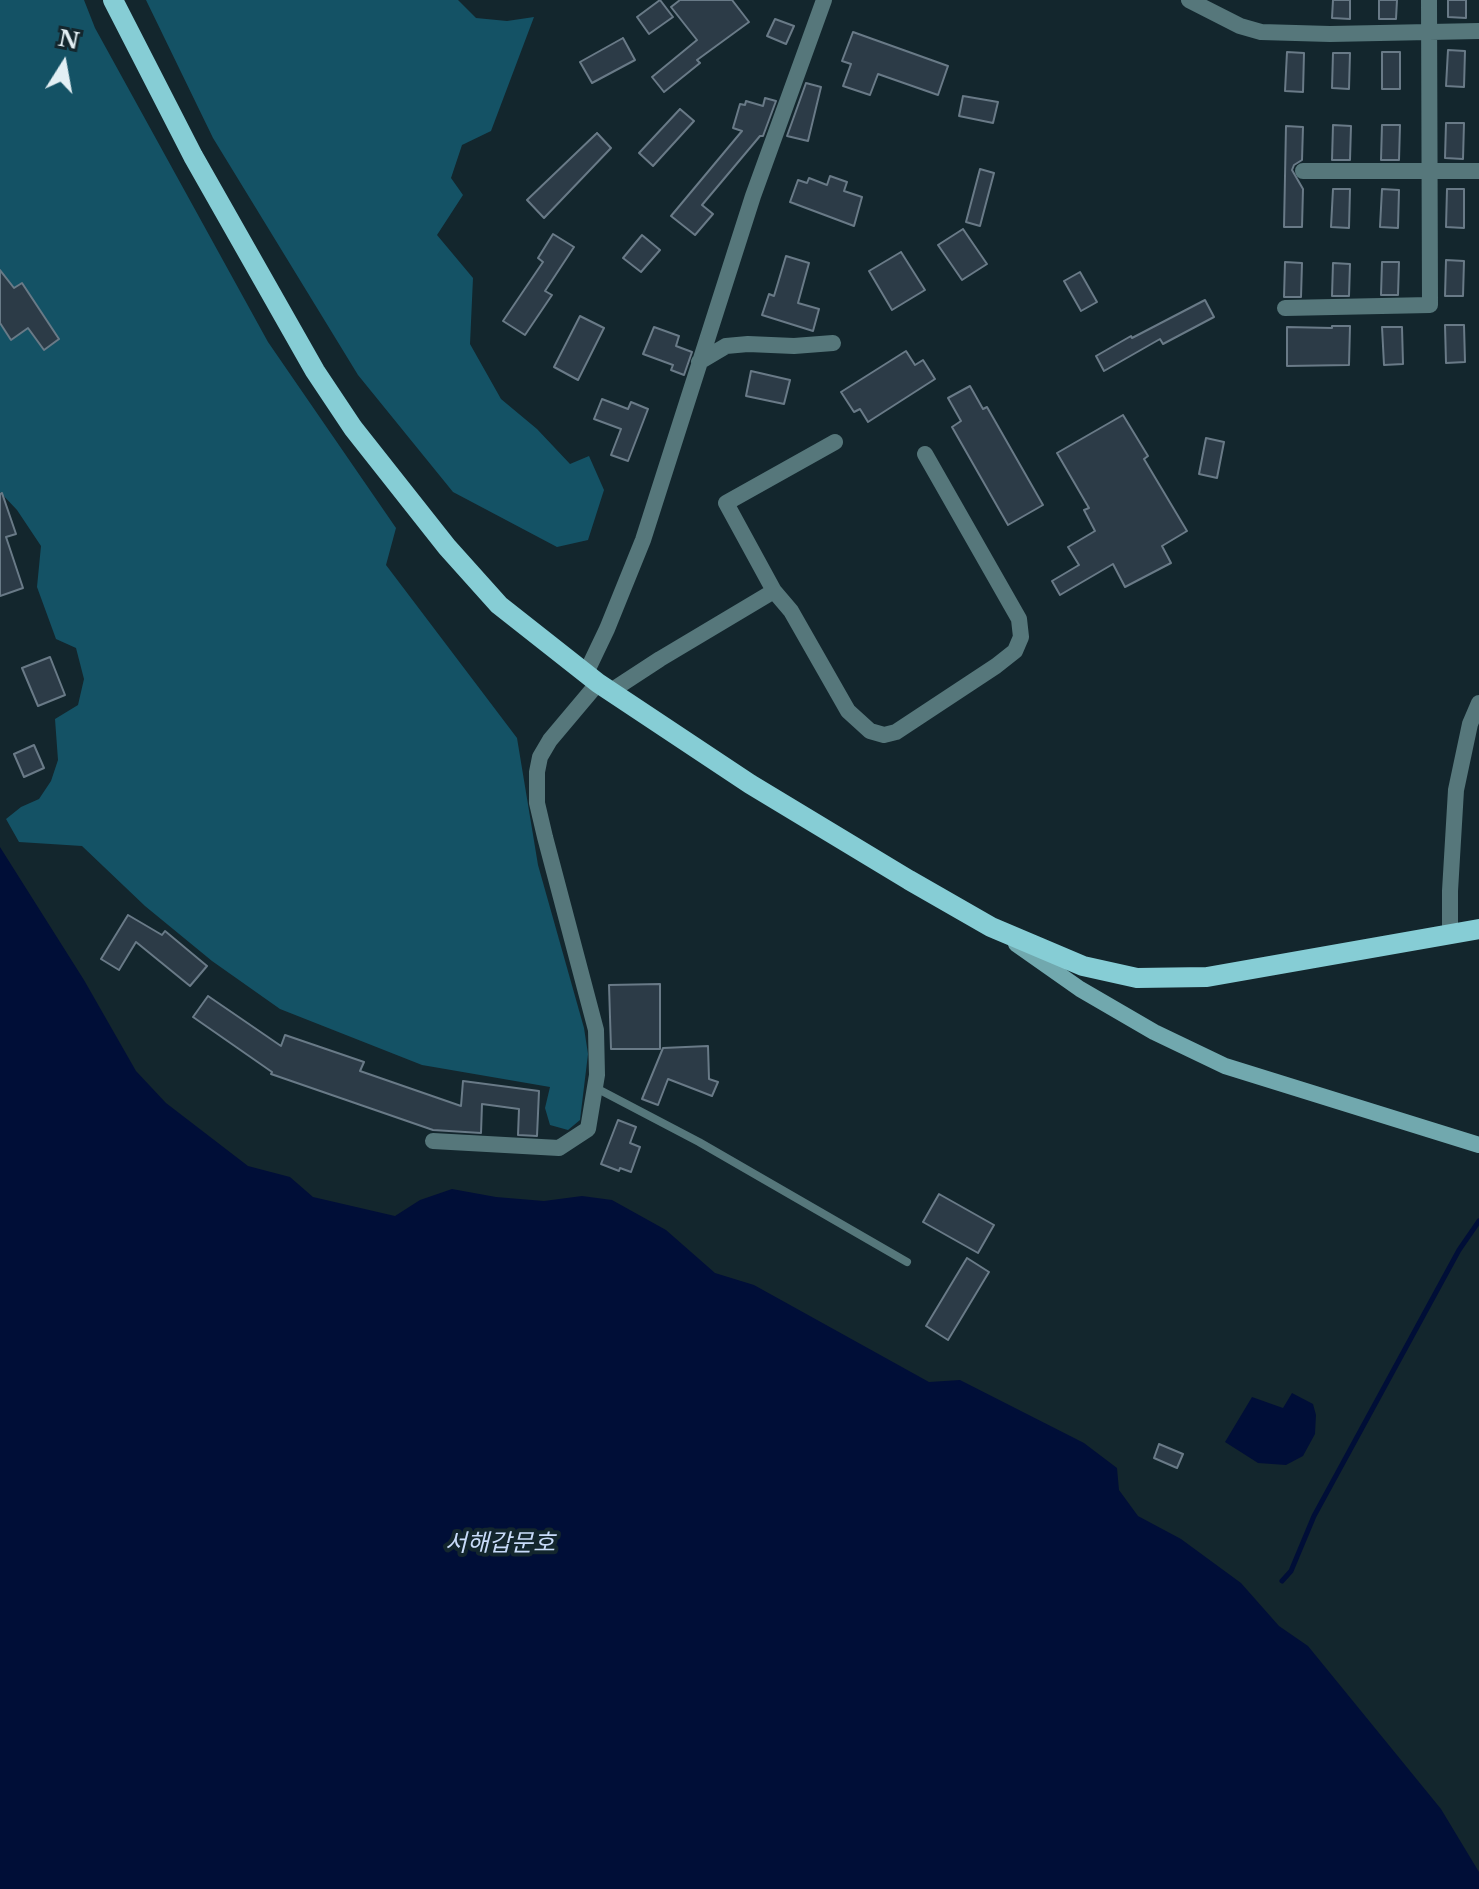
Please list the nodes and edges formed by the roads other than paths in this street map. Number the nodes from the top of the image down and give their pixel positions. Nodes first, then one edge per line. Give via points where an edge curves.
1 (113, 0) edge
2 (824, 0) edge
3 (1189, 0) edge
4 (1429, 0) edge
5 (1479, 31) edge
6 (1429, 32) junction
7 (1303, 171) dead end
8 (1428, 171) junction
9 (1479, 171) edge
10 (1285, 308) dead end
11 (833, 343) dead end
12 (699, 362) junction
13 (835, 442) dead end
14 (925, 454) dead end
15 (774, 591) junction
16 (598, 682) junction
17 (1479, 703) edge
18 (991, 927) junction
19 (1479, 929) edge
20 (1450, 934) junction
21 (596, 1088) junction
22 (433, 1141) dead end
23 (1479, 1145) edge
24 (907, 1262) dead end

1 - 16 main road via 193,156 353,428 499,605
2 - 12 street
3 - 6 street via 1261,32
4 - 6 street
5 - 6 street
6 - 8 street
7 - 8 street
8 - 9 street
8 - 10 street via 1430,305
11 - 12 street via 726,346
12 - 16 street via 643,540 607,629
13 - 15 street via 726,503
14 - 15 street via 1019,619 1021,637 1015,651 884,735 870,731 848,711
15 - 16 street via 660,659
16 - 18 main road via 764,792
16 - 21 street via 550,740 537,772 542,826 596,1030
17 - 20 street via 1456,790
18 - 20 main road via 1083,966 1137,978 1207,977
18 - 23 main road via 1080,989 1225,1066
19 - 20 main road
21 - 22 street via 588,1129 559,1148
21 - 24 lane

